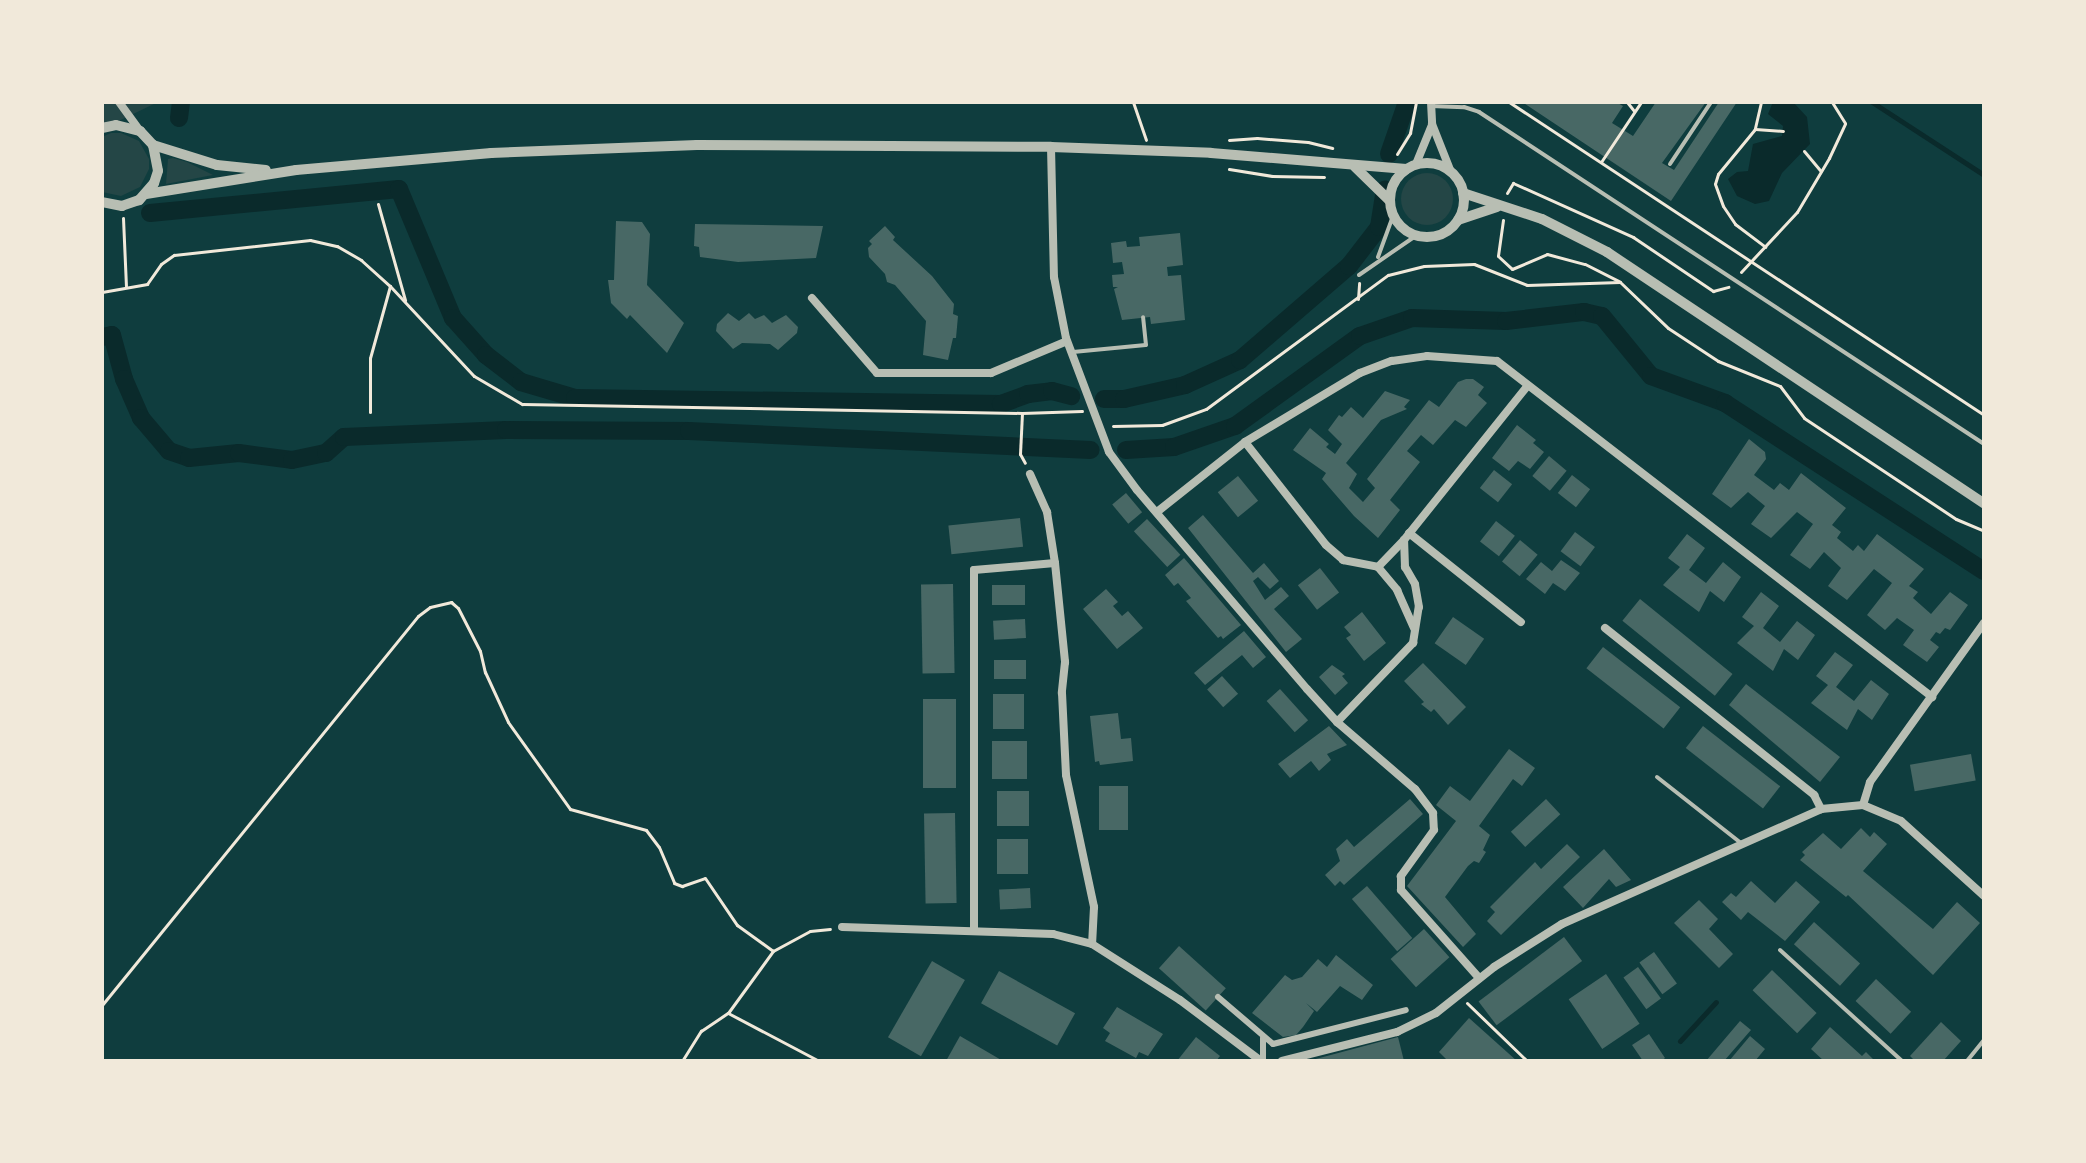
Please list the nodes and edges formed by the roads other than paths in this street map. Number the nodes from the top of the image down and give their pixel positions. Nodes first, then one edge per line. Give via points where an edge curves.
1 (119, 102) edge
2 (1711, 102) edge
3 (1431, 104) edge
4 (1432, 124) junction
5 (102, 128) edge
6 (140, 131) junction
7 (153, 145) junction
8 (1051, 147) junction
9 (1670, 164) dead end
10 (1355, 167) junction
11 (1411, 167) junction
12 (296, 170) junction
13 (1451, 172) junction
14 (1463, 193) junction
15 (146, 194) junction
16 (1390, 201) junction
17 (102, 202) edge
18 (1499, 207) junction
19 (1393, 216) junction
20 (1458, 220) junction
21 (1417, 235) junction
22 (1378, 259) junction
23 (1359, 275) road end
24 (812, 298) dead end
25 (1143, 317) dead end
26 (1067, 341) junction
27 (1070, 352) junction
28 (1528, 385) junction
29 (1245, 442) junction
30 (1984, 444) edge
31 (1030, 474) dead end
32 (1984, 503) edge
33 (1157, 512) junction
34 (1406, 537) junction
35 (1055, 563) junction
36 (1378, 567) junction
37 (1521, 622) dead end
38 (1984, 623) edge
39 (1414, 628) junction
40 (1605, 628) dead end
41 (1932, 697) junction
42 (1337, 722) junction
43 (1657, 777) dead end
44 (1863, 805) junction
45 (1821, 809) junction
46 (1744, 846) junction
47 (1984, 896) edge
48 (842, 927) road end
49 (974, 930) junction
50 (1092, 944) junction
51 (1780, 950) dead end
52 (1479, 978) junction
53 (1218, 997) dead end
54 (1406, 1010) dead end
55 (1263, 1038) junction
56 (1984, 1040) edge
57 (1262, 1061) edge
58 (1282, 1061) edge
59 (1902, 1061) edge
60 (1967, 1061) edge

1 - 6 street
2 - 9 lane
3 - 4 street
3 - 30 lane via 1479,112
4 - 11 street
4 - 13 street
5 - 6 street via 116,125
6 - 7 street
7 - 12 street via 217,165
7 - 15 street via 158,171
8 - 10 street via 1242,155
8 - 12 street via 697,145 491,153
8 - 26 street via 1054,277
10 - 11 street
10 - 16 street
11 - 13 street via 1428,163
11 - 16 street via 1391,189
12 - 15 street
13 - 14 street
14 - 18 street
14 - 20 street
15 - 17 street via 122,206
16 - 19 street
18 - 20 street
18 - 32 street via 1542,219 1649,277
19 - 21 street
19 - 22 lane
20 - 21 street via 1444,232
21 - 22 lane
22 - 23 lane
24 - 26 street via 877,373 991,373
25 - 27 lane via 1146,345
26 - 27 street
27 - 33 street via 1120,469
28 - 29 street via 1497,361 1427,356 1392,361 1360,373
28 - 34 street
28 - 41 street
29 - 33 street
29 - 36 street via 1326,545 1343,560
31 - 35 street via 1047,512
33 - 42 street
34 - 36 street
34 - 37 street
34 - 39 street via 1405,567 1419,607
35 - 49 street via 974,570
35 - 50 street via 1065,662 1066,775 1094,907
36 - 39 street via 1397,590
38 - 41 street
39 - 42 street via 1413,643 1401,658
40 - 45 street via 1814,795
41 - 44 street via 1870,782
42 - 52 street via 1415,789 1433,813 1434,830 1401,876 1401,890
43 - 46 lane
44 - 45 street
44 - 47 street via 1901,821
45 - 46 street
46 - 52 street via 1562,924
48 - 49 street
49 - 50 street via 1053,934
50 - 57 street
51 - 59 lane
52 - 58 street via 1436,1013 1397,1032
53 - 55 street
54 - 55 street via 1273,1044
55 - 57 street
56 - 60 lane

